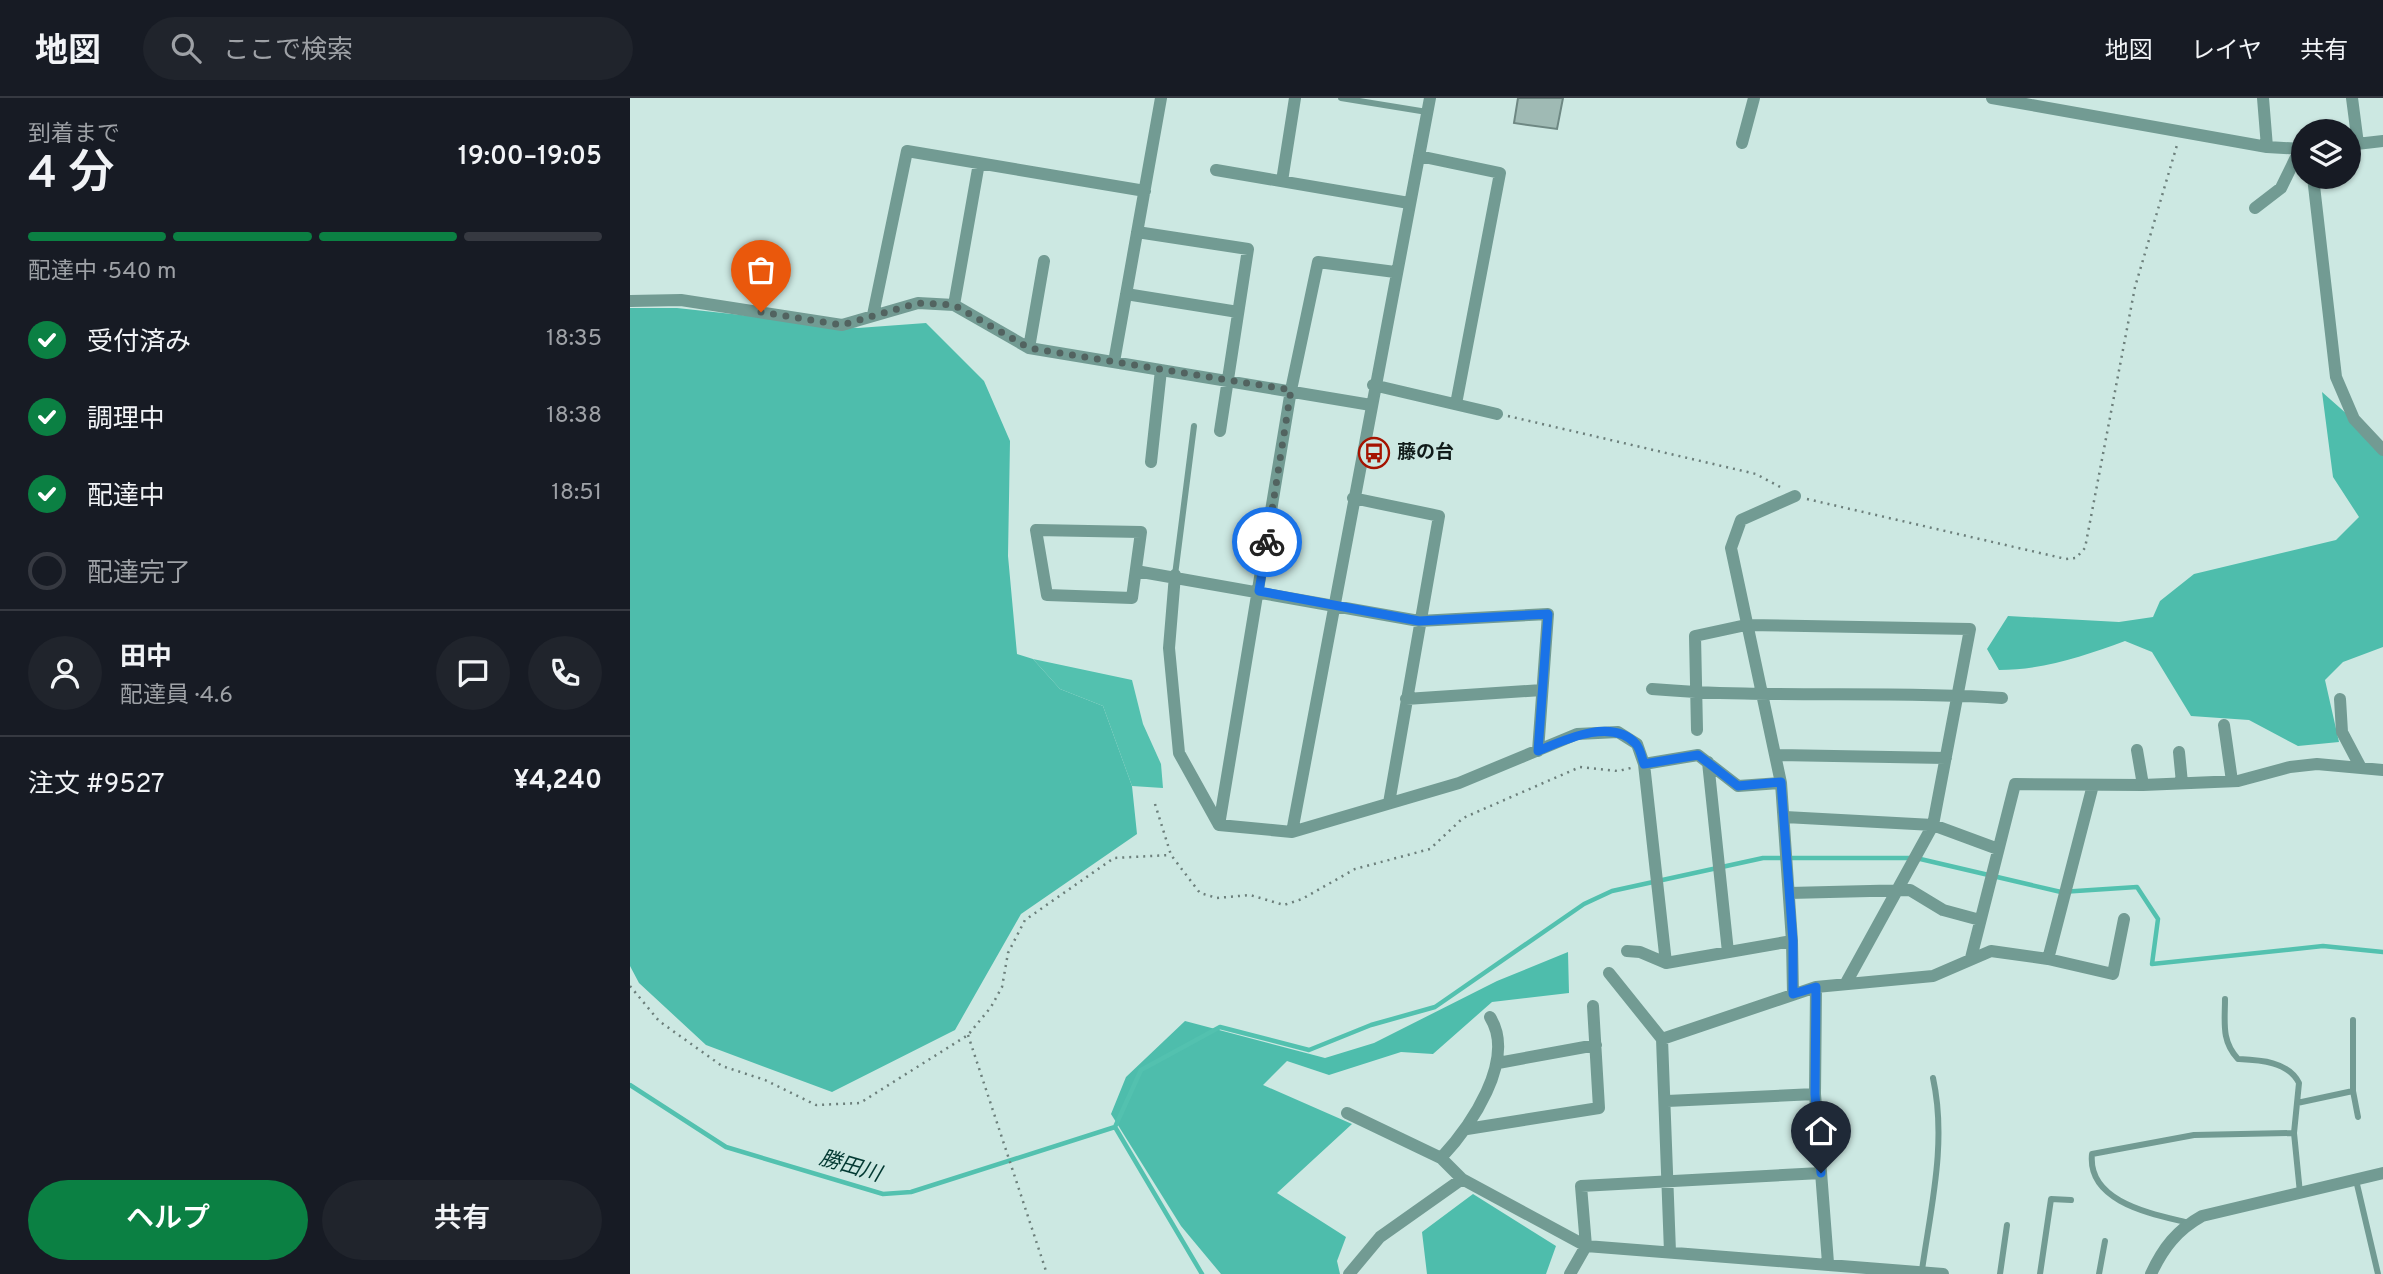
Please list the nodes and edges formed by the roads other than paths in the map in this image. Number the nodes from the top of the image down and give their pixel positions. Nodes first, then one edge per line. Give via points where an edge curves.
1 (1161, 98) edge
2 (1295, 98) edge
3 (1341, 98) edge
4 (1430, 98) edge
5 (1754, 98) edge
6 (1992, 98) edge
7 (2263, 98) edge
8 (2352, 98) edge
9 (1427, 112) junction
10 (2352, 119) edge
11 (2383, 141) edge
12 (1742, 143) dead end
13 (2361, 143) edge
14 (2267, 147) junction
15 (2291, 148) edge
16 (1419, 156) junction
17 (979, 163) junction
18 (2291, 169) edge
19 (1216, 170) dead end
20 (1282, 181) junction
21 (2314, 189) edge
22 (1145, 191) junction
23 (1409, 203) junction
24 (2255, 208) dead end
25 (1137, 232) junction
26 (1044, 261) dead end
27 (1395, 272) junction
28 (1126, 294) junction
29 (630, 301) edge
30 (954, 305) junction
31 (1238, 312) junction
32 (873, 315) junction
33 (1029, 348) junction
34 (1114, 362) junction
35 (1161, 370) junction
36 (1226, 379) junction
37 (1373, 385) junction
38 (1291, 390) junction
39 (1456, 404) junction
40 (1371, 405) junction
41 (1497, 414) road end
42 (1194, 426) dead end
43 (1220, 431) dead end
44 (2383, 450) edge
45 (1151, 461) dead end
46 (1795, 496) road end
47 (1353, 498) junction
48 (1136, 571) junction
49 (1175, 575) junction
50 (1259, 591) junction
51 (1334, 605) junction
52 (1419, 621) junction
53 (1746, 625) junction
54 (1652, 689) dead end
55 (1542, 690) junction
56 (1696, 692) junction
57 (1763, 695) junction
58 (1960, 695) junction
59 (2002, 698) dead end
60 (1406, 699) junction
61 (2340, 699) dead end
62 (2224, 725) dead end
63 (1697, 730) dead end
64 (2137, 750) dead end
65 (1538, 751) junction
66 (2179, 752) dead end
67 (1776, 755) junction
68 (1945, 758) junction
69 (1708, 762) junction
70 (1644, 764) junction
71 (2361, 768) junction
72 (2383, 770) edge
73 (2232, 781) junction
74 (1781, 782) junction
75 (2182, 783) junction
76 (2093, 785) junction
77 (2143, 785) junction
78 (1389, 803) junction
79 (1785, 817) junction
80 (1219, 824) junction
81 (1933, 825) junction
82 (1292, 832) junction
83 (1998, 849) junction
84 (1898, 889) junction
85 (1789, 893) junction
86 (2124, 919) dead end
87 (1980, 920) junction
88 (1793, 941) junction
89 (1627, 951) dead end
90 (1728, 952) junction
91 (1971, 958) junction
92 (2048, 959) junction
93 (1666, 963) junction
94 (1609, 973) dead end
95 (1846, 983) junction
96 (1816, 987) junction
97 (1793, 994) junction
98 (2225, 999) dead end
99 (1593, 1006) dead end
100 (1490, 1017) dead end
101 (2353, 1020) dead end
102 (1662, 1039) junction
103 (1596, 1045) junction
104 (1498, 1063) junction
105 (1933, 1077) dead end
106 (2353, 1091) junction
107 (1815, 1094) junction
108 (1667, 1101) junction
109 (2297, 1103) junction
110 (1347, 1113) dead end
111 (2358, 1117) dead end
112 (1467, 1129) junction
113 (2294, 1133) junction
114 (1441, 1158) junction
115 (1821, 1173) junction
116 (2383, 1173) edge
117 (1462, 1179) junction
118 (2356, 1180) junction
119 (1669, 1181) junction
120 (2300, 1193) junction
121 (2071, 1200) dead end
122 (2189, 1223) junction
123 (2007, 1225) dead end
124 (2105, 1241) dead end
125 (1586, 1247) junction
126 (1670, 1252) junction
127 (1828, 1263) junction
128 (1931, 1272) edge
129 (1349, 1274) edge
130 (1570, 1274) edge
131 (2000, 1274) edge
132 (2040, 1274) edge
133 (2099, 1274) edge
134 (2151, 1274) edge
135 (2378, 1274) edge

1 - 22 street
2 - 20 street
3 - 9 lane
4 - 9 street
5 - 12 street
6 - 14 street
7 - 14 street
8 - 10 street
9 - 16 street
11 - 13 street
14 - 15 street
16 - 23 street
16 - 39 street via 1500,173
17 - 22 street
17 - 30 street
17 - 32 street via 907,150
18 - 24 street via 2281,188
19 - 20 street
20 - 23 street
21 - 44 street via 2336,377 2354,419
22 - 25 street
23 - 27 street
25 - 28 street
25 - 31 street via 1248,249
26 - 33 street
27 - 37 street
27 - 38 street via 1318,261
28 - 31 street
28 - 34 street
29 - 32 street via 681,300 842,325
30 - 32 street via 918,303
30 - 33 street
31 - 36 street
33 - 34 street
34 - 35 street
35 - 36 street
35 - 45 street
36 - 38 street
36 - 43 street
37 - 39 street
37 - 40 street
38 - 40 street
38 - 50 street
39 - 41 street
40 - 47 street
42 - 49 lane
46 - 53 street via 1741,520 1731,548
47 - 51 street
47 - 52 street via 1439,516
48 - 48 street via 1141,533 1036,530 1047,595 1132,598
48 - 49 street
49 - 50 street
49 - 80 street via 1169,648 1179,753
50 - 51 street
50 - 80 street
51 - 52 street
51 - 82 street
52 - 55 street via 1548,614
52 - 60 street
53 - 56 street via 1695,636
53 - 57 street
53 - 58 street via 1970,629
54 - 56 street
55 - 60 street
55 - 65 street
56 - 57 street
56 - 63 street
57 - 58 street
57 - 67 street
58 - 59 street
58 - 68 street
60 - 78 street
61 - 71 street via 2342,732
62 - 73 street
64 - 77 street
65 - 70 street via 1577,734 1618,733 1637,744
65 - 78 street via 1459,783
66 - 75 street
67 - 68 street
67 - 74 street
68 - 81 street
69 - 70 street via 1698,755
69 - 74 street via 1738,786
69 - 90 street
70 - 93 street
71 - 72 street
71 - 73 street via 2317,764
73 - 75 street
74 - 79 street
75 - 77 street
76 - 77 street
76 - 83 street via 2015,784
76 - 92 street
78 - 82 street
79 - 81 street
79 - 85 street
80 - 82 street
81 - 83 street
81 - 84 street
83 - 87 street
84 - 85 street
84 - 87 street via 1910,890 1942,910
84 - 95 street
85 - 88 street
86 - 92 street via 2113,974
87 - 91 street
88 - 90 street
88 - 97 street
89 - 93 street via 1640,951
90 - 93 street
91 - 92 street via 1991,951
91 - 95 street via 1933,976
94 - 102 street
95 - 96 street
96 - 97 street
96 - 107 street
97 - 102 street
98 - 109 lane via 2225,1040 2231,1052 2238,1059 2272,1061 2296,1078
99 - 103 street
100 - 104 street via 1496,1027
101 - 106 lane
102 - 108 street
103 - 104 street
103 - 112 street via 1599,1108
104 - 112 street
105 - 128 lane via 1940,1143
106 - 109 lane
106 - 111 lane
107 - 108 street
107 - 115 street
108 - 119 street
109 - 113 lane
110 - 114 street
112 - 114 street
113 - 120 lane
113 - 122 lane via 2194,1135 2092,1154 2095,1178 2129,1208
114 - 117 street
115 - 119 street
115 - 127 street
116 - 118 street
117 - 125 street
117 - 129 street via 1380,1237
118 - 120 street
118 - 135 lane
119 - 125 street via 1581,1186
119 - 126 street
120 - 122 street
121 - 132 lane via 2051,1199
122 - 134 street via 2164,1249
123 - 131 lane
124 - 133 lane
125 - 126 street
125 - 130 street
126 - 127 street
127 - 128 street

